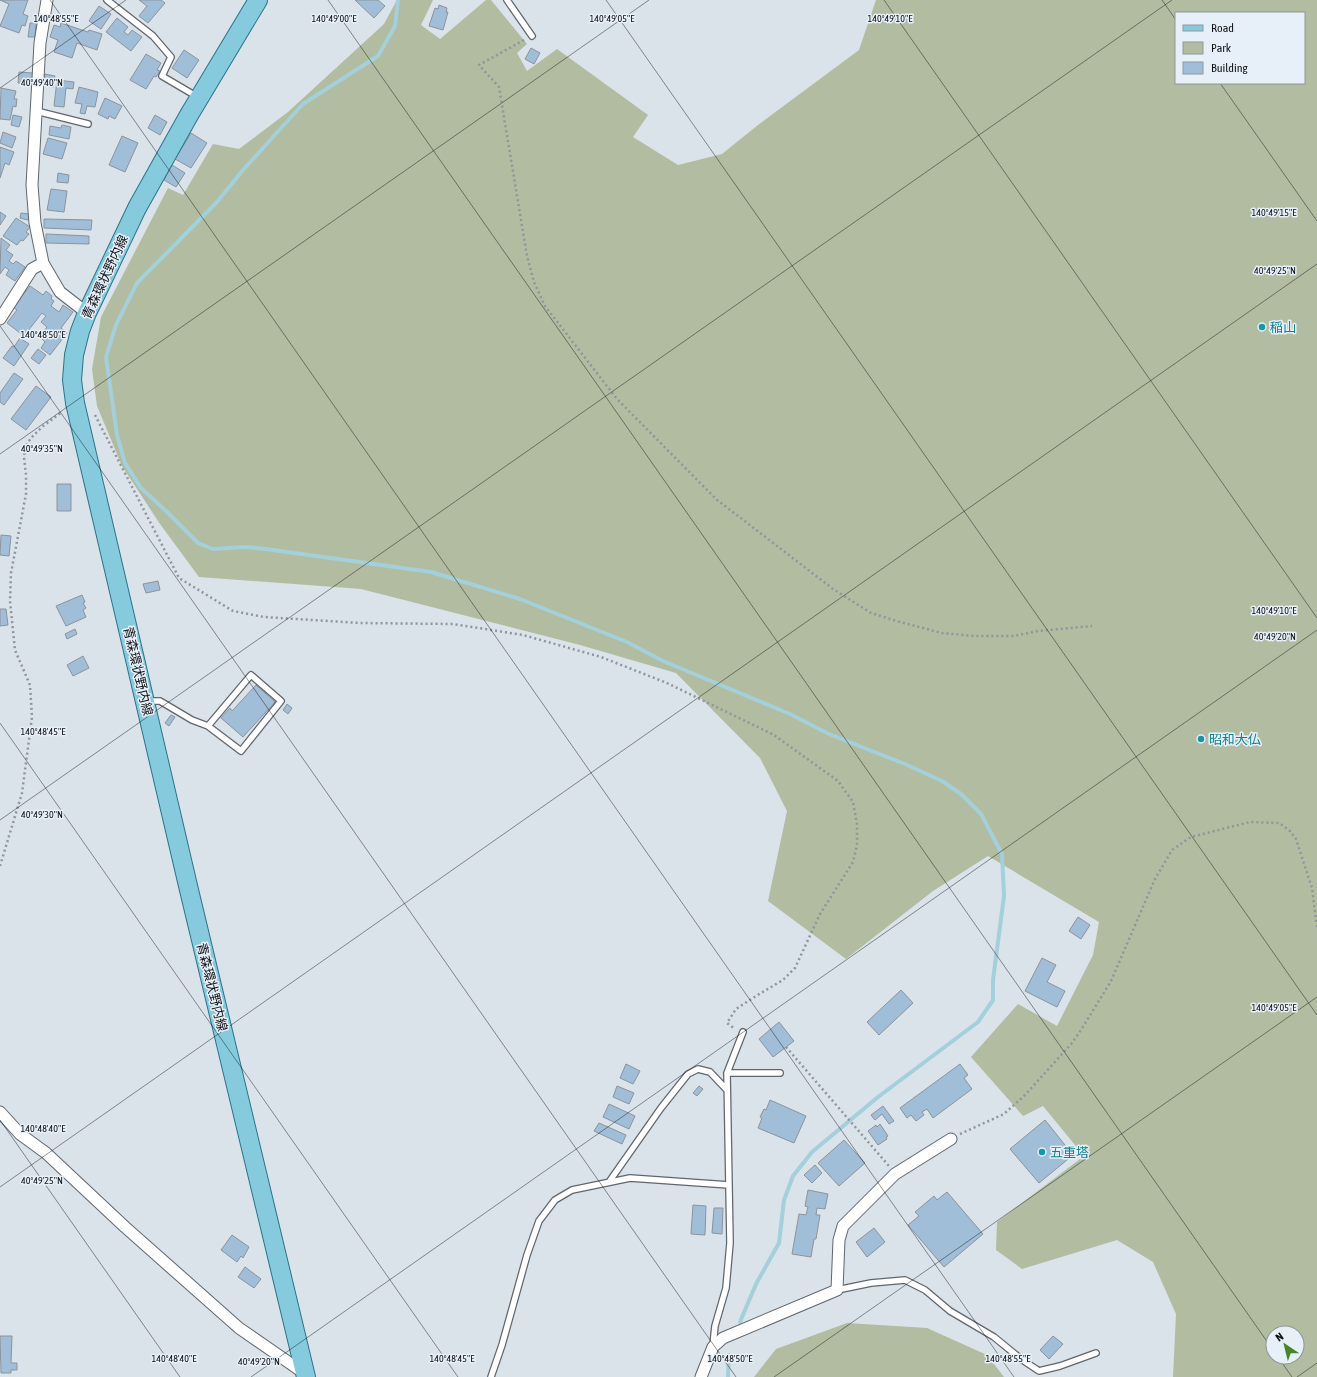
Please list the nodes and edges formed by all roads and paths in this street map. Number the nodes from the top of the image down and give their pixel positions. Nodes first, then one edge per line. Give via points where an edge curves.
1 (47, 0) edge
2 (106, 0) edge
3 (258, 0) edge
4 (507, 0) edge
5 (532, 36) joint
6 (199, 98) junction
7 (36, 111) junction
8 (88, 124) dead end
9 (43, 263) junction
10 (87, 313) junction
11 (0, 319) edge
12 (75, 403) junction
13 (95, 415) dead end
14 (1092, 626) dead end
15 (145, 702) junction
16 (208, 726) junction
17 (0, 866) edge
18 (1317, 928) edge
19 (743, 1032) joint
20 (786, 1047) dead end
21 (727, 1073) junction
22 (780, 1073) dead end
23 (727, 1090) junction
24 (0, 1112) edge
25 (951, 1139) joint
26 (895, 1174) junction
27 (609, 1182) junction
28 (729, 1185) junction
29 (837, 1290) junction
30 (713, 1347) junction
31 (1096, 1353) dead end
32 (307, 1376) edge
33 (491, 1377) edge
34 (701, 1377) edge

1 - 7 street via 40,43
2 - 6 lane via 153,36 171,57 162,76
3 - 6 main road, 青森環状野内線
4 - 5 lane
5 - 14 path via 479,65 499,87 527,256 534,282 545,306 617,399 716,499 833,589 871,613 942,632 974,636 1014,636
6 - 10 main road, 青森環状野内線 via 137,208
7 - 8 lane
7 - 9 street via 32,185
9 - 10 street via 60,292
9 - 11 street via 32,269
10 - 12 main road, 青森環状野内線 via 74,355 72,380
12 - 15 main road, 青森環状野内線
12 - 17 path via 42,427 25,447 26,494 11,573 10,601 15,650 30,685 32,717 22,793
13 - 19 path via 178,578 233,611 264,617 360,623 453,624 523,635 601,657 667,683 774,734 838,781 852,802 857,845 854,862 820,914 795,968 783,980 736,1009 727,1023
15 - 16 lane via 160,701 192,720
15 - 32 main road, 青森環状野内線
16 - 16 lane via 251,675 281,701 241,751
18 - 25 path via 1312,888 1296,839 1289,830 1279,823 1250,822 1191,837 1172,850 1155,880 1111,981 1072,1043 1025,1095 1004,1114
19 - 21 lane
20 - 26 path
21 - 22 lane
21 - 23 lane
23 - 27 lane via 710,1072 698,1069 688,1074
23 - 28 lane
24 - 32 street via 20,1134 46,1153 239,1328
25 - 26 street
26 - 29 street via 843,1226 839,1240
27 - 28 lane via 630,1178
27 - 33 lane via 572,1190 555,1200 539,1221
28 - 30 lane via 730,1243 726,1288 715,1326
29 - 30 street via 723,1338
29 - 31 lane via 905,1280 925,1290 950,1311 994,1337 1039,1371
30 - 34 street

